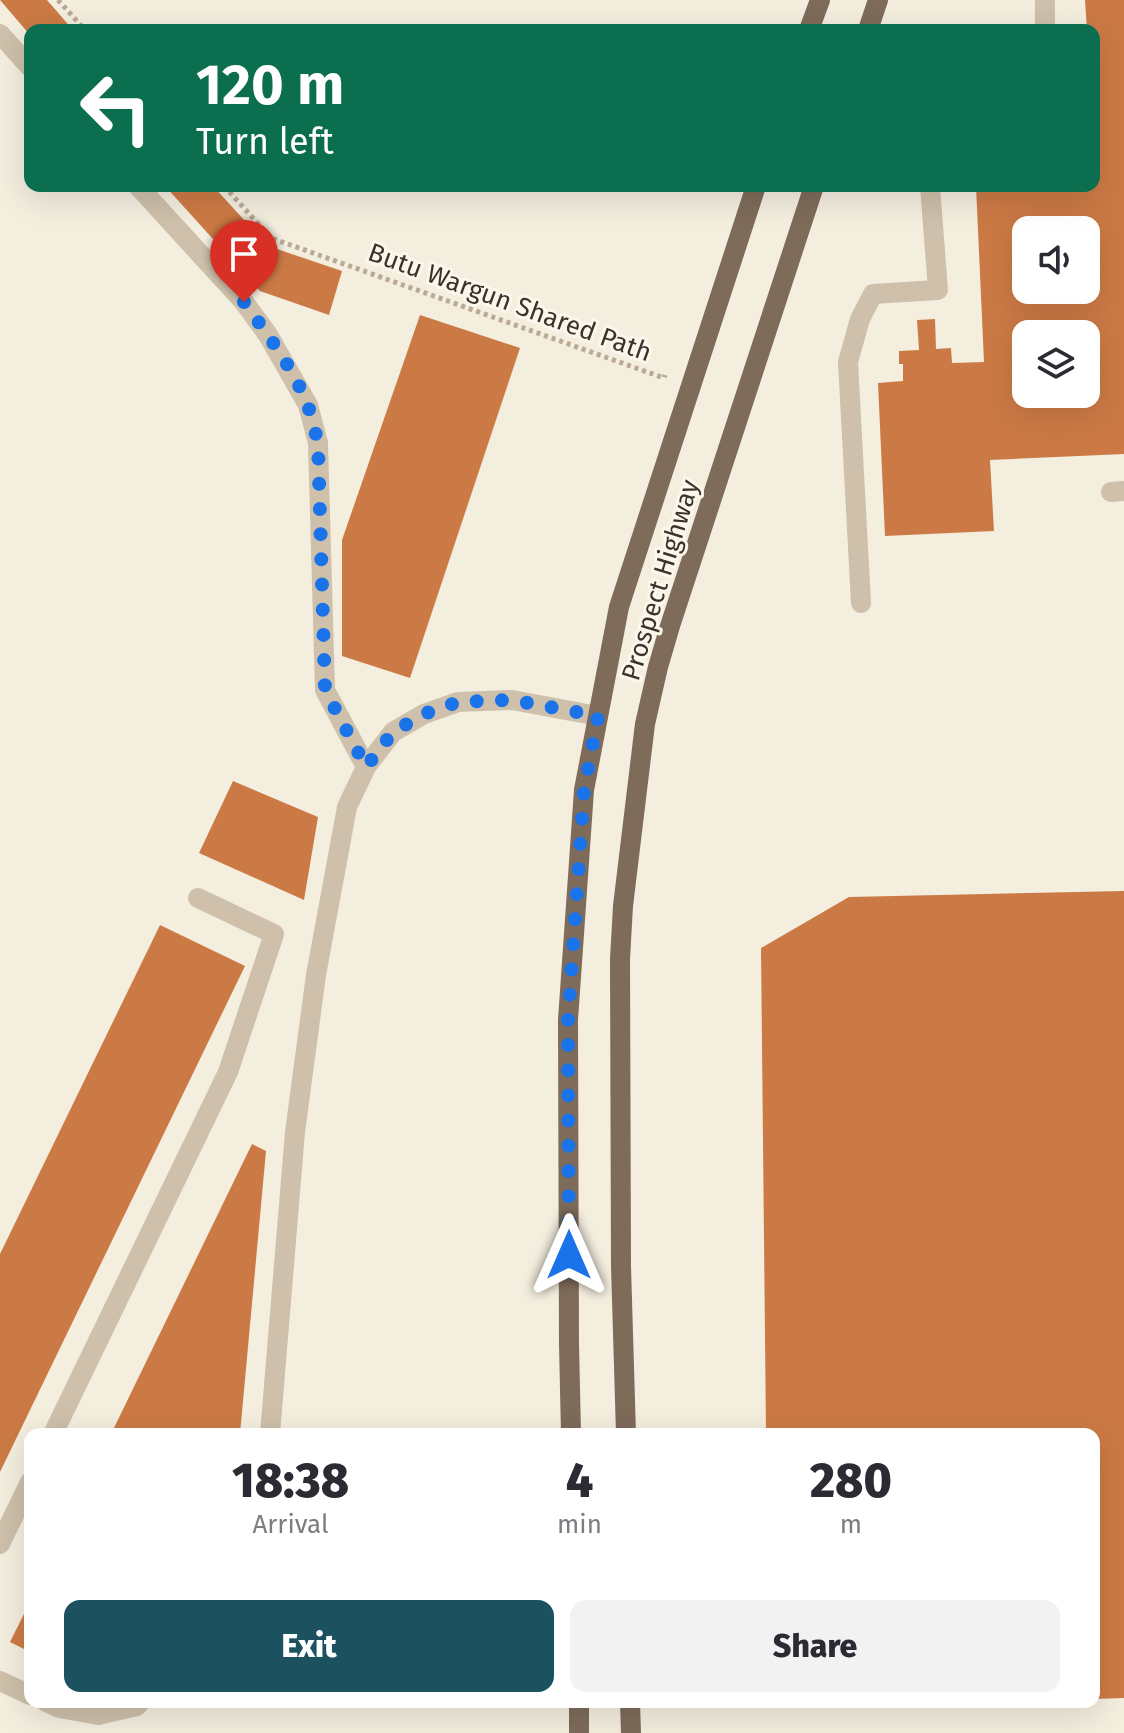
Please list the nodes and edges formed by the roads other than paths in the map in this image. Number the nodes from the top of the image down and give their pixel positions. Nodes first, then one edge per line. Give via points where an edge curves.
1 (820, 0) edge
2 (878, 0) edge
3 (1045, 0) edge
4 (811, 24) edge
5 (870, 24) edge
6 (1045, 24) edge
7 (0, 34) edge
8 (24, 60) edge
9 (143, 192) edge
10 (754, 192) edge
11 (812, 192) edge
12 (930, 192) edge
13 (861, 603) dead end
14 (598, 716) junction
15 (366, 767) junction
16 (198, 898) dead end
17 (56, 1428) edge
18 (270, 1428) edge
19 (571, 1428) edge
20 (626, 1428) edge
21 (24, 1494) edge
22 (0, 1544) edge
23 (0, 1681) edge
24 (24, 1692) edge
25 (59, 1708) edge
26 (128, 1708) edge
27 (579, 1708) edge
28 (630, 1708) edge
29 (579, 1733) edge
30 (631, 1733) edge

1 - 4 main road
2 - 5 main road
3 - 6 lane
7 - 8 lane
9 - 15 lane via 244,302 308,405 318,443 325,690
10 - 14 main road, Prospect Highway via 619,607
11 - 20 main road, Prospect Highway via 670,626 645,724 620,959
12 - 13 lane via 938,290 873,294 848,362
14 - 15 lane via 512,700 458,702 393,732
14 - 19 main road, Prospect Highway via 584,790 568,1020
15 - 18 lane via 347,807 316,975 295,1132
16 - 17 lane via 274,934 228,1072
21 - 22 lane
23 - 24 lane
25 - 26 lane via 98,1715
27 - 29 main road
28 - 30 main road

